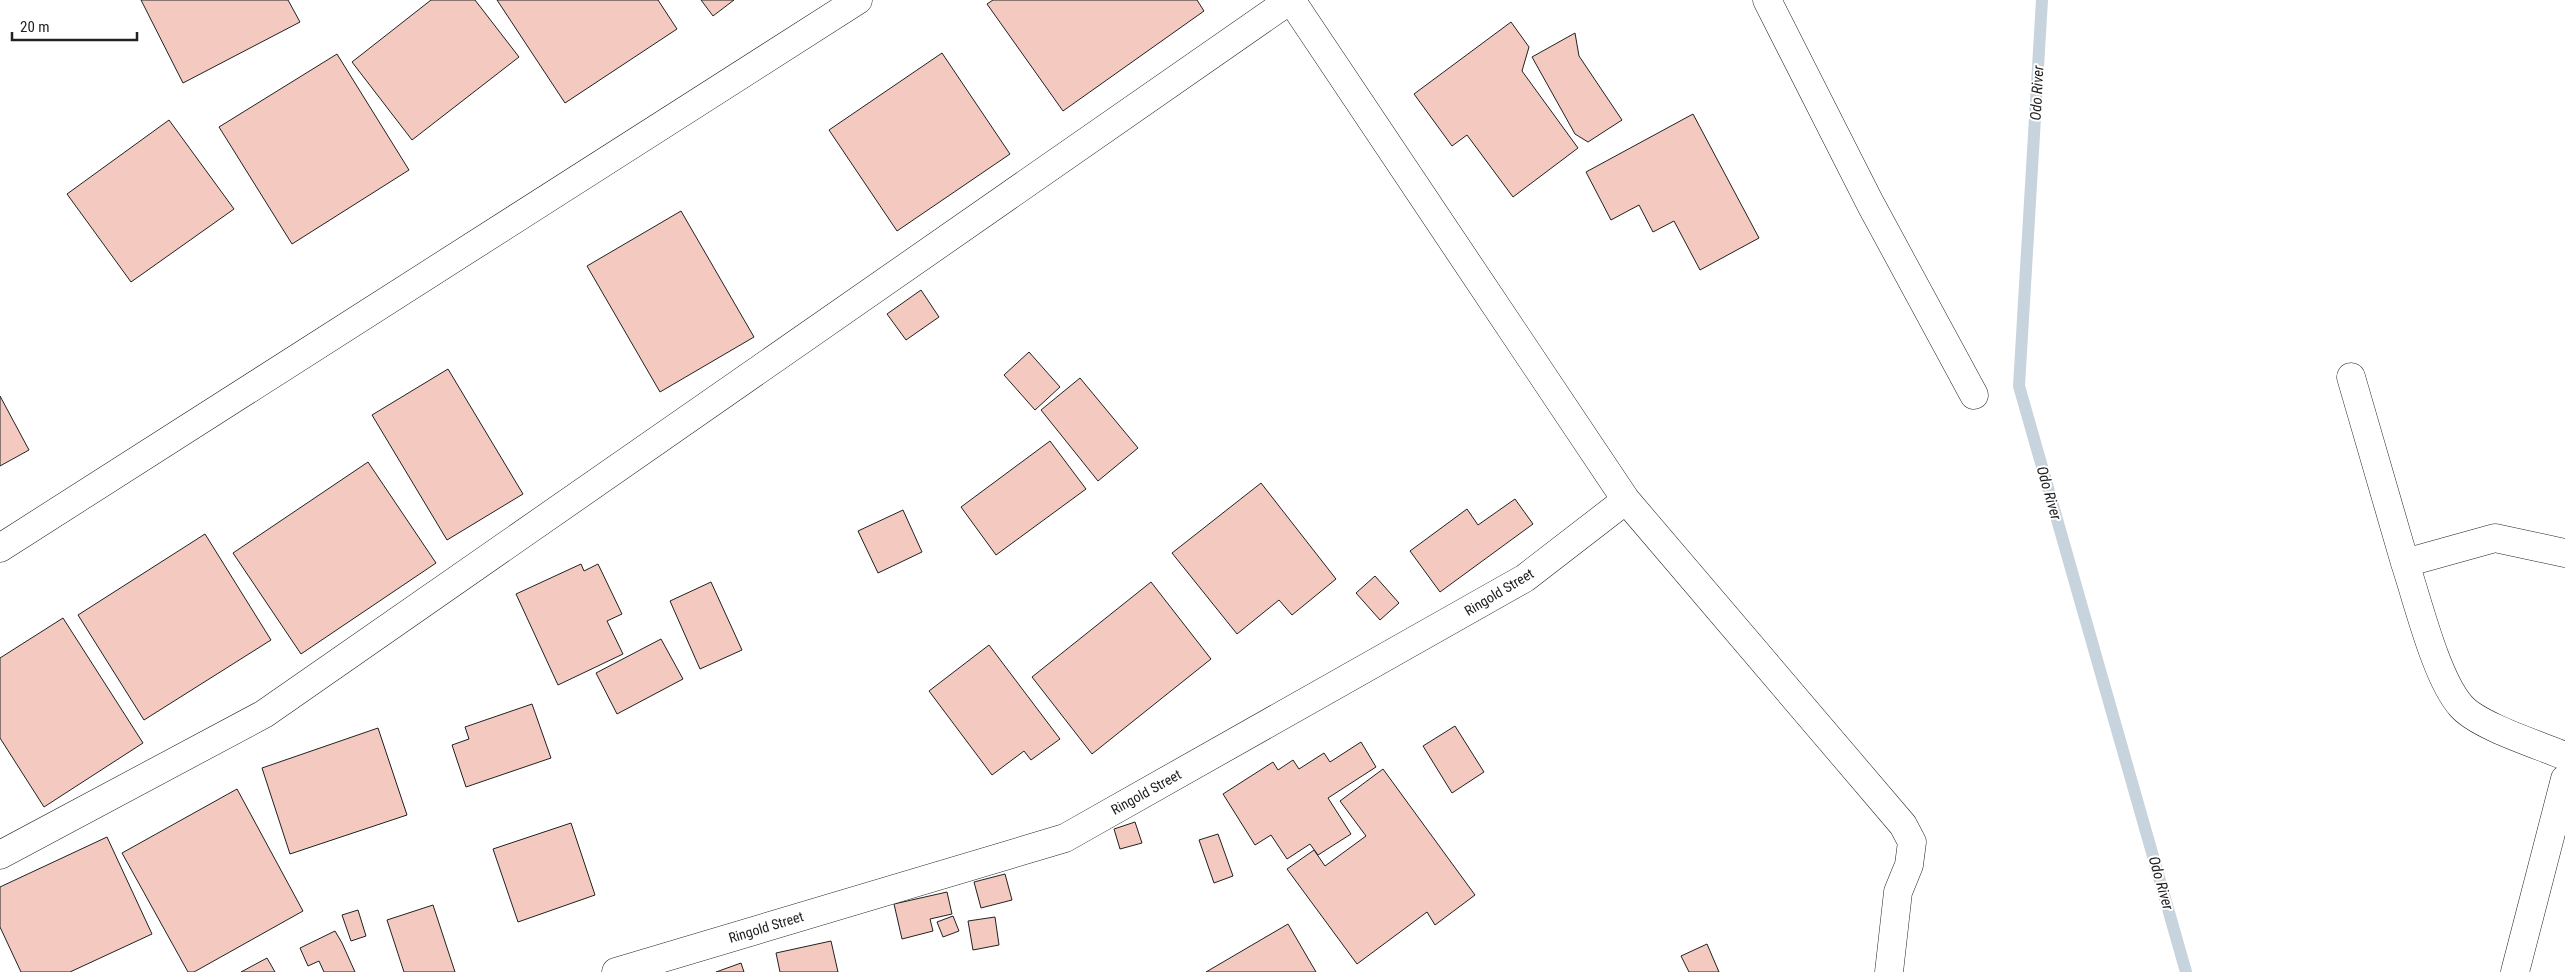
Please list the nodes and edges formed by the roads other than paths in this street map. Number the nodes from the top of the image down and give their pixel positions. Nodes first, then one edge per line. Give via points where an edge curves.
1 (858, 0) edge
2 (1290, 0) edge
3 (1767, 0) edge
4 (2351, 378) dead end
5 (1974, 395) dead end
6 (1626, 500) junction
7 (0, 548) edge
8 (2565, 553) edge
9 (2405, 564) junction
10 (2565, 756) edge
11 (2565, 779) edge
12 (0, 855) edge
13 (616, 972) edge
14 (1889, 972) edge
15 (2515, 972) edge

1 - 7 street
2 - 6 street
2 - 12 street via 264,714
3 - 5 street via 1870,203
4 - 9 street
6 - 13 street, Ringold Street via 1525,578 1065,838
6 - 14 street via 1903,825 1912,842 1909,865 1898,892
8 - 9 street via 2495,538
9 - 10 street via 2445,681 2462,707 2479,720
11 - 15 street

